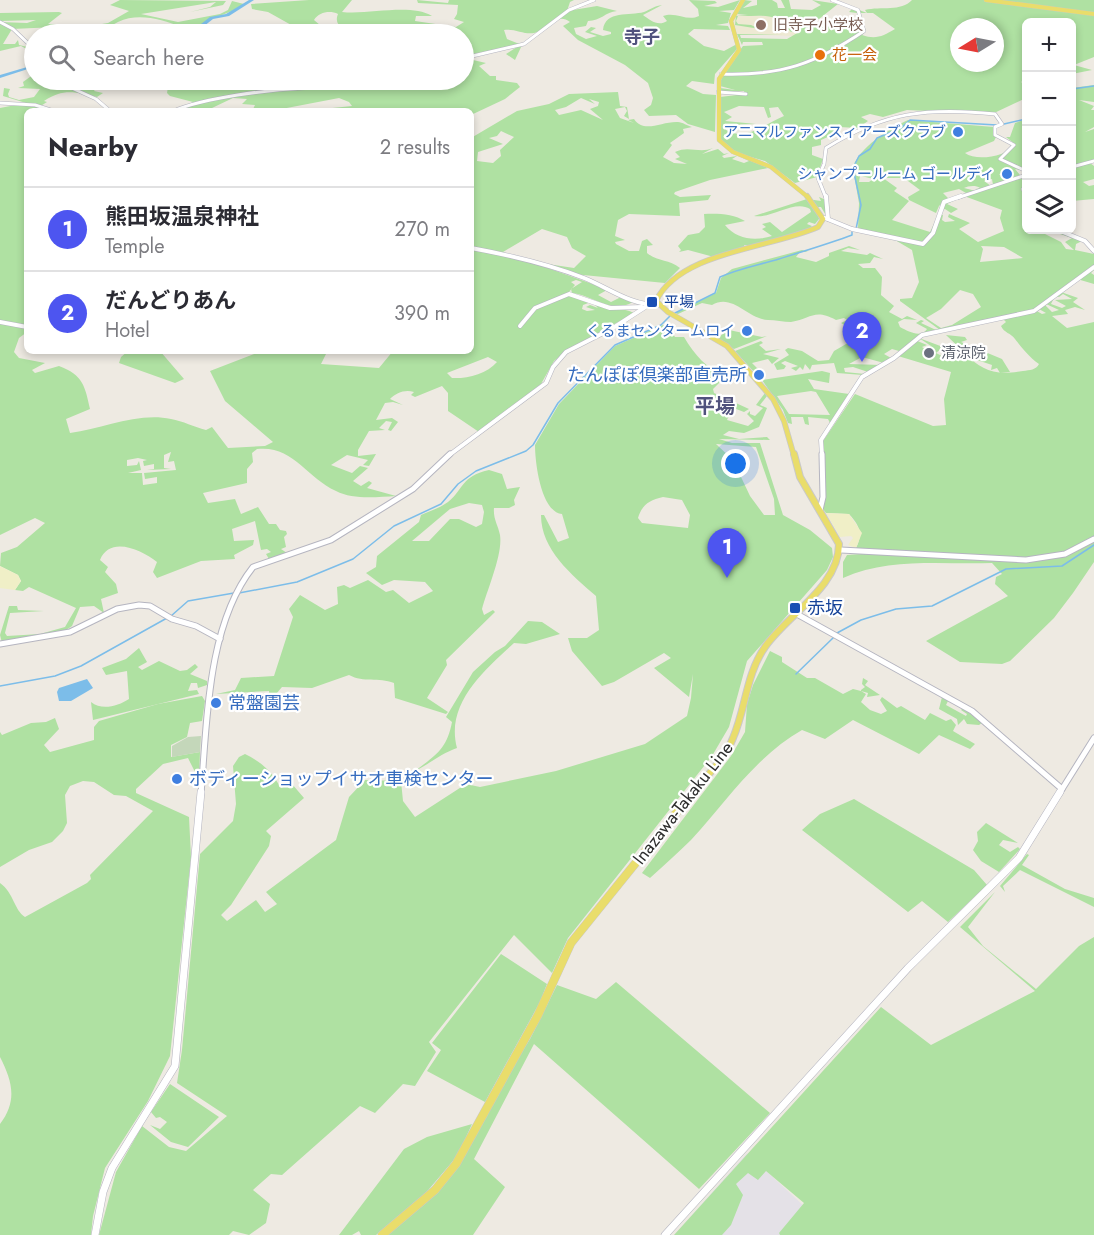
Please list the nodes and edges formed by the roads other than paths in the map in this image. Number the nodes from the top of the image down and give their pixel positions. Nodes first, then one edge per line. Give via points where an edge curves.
1 (594, 0) edge
2 (743, 0) edge
3 (832, 0) edge
4 (986, 0) edge
5 (1094, 14) edge
6 (0, 22) edge
7 (24, 41) edge
8 (474, 56) edge
9 (721, 74) junction
10 (76, 90) edge
11 (288, 90) edge
12 (718, 92) junction
13 (746, 94) dead end
14 (0, 103) edge
15 (44, 108) edge
16 (106, 108) edge
17 (181, 108) edge
18 (1094, 161) edge
19 (1076, 166) edge
20 (1022, 171) edge
21 (1022, 174) edge
22 (826, 219) junction
23 (1067, 234) edge
24 (474, 248) edge
25 (1094, 251) edge
26 (1094, 267) edge
27 (658, 305) junction
28 (647, 306) junction
29 (0, 322) edge
30 (24, 326) edge
31 (520, 326) dead end
32 (820, 510) junction
33 (1094, 539) edge
34 (841, 550) junction
35 (795, 613) junction
36 (220, 639) junction
37 (0, 644) edge
38 (1094, 738) edge
39 (1062, 789) junction
40 (95, 1235) edge
41 (382, 1235) edge
42 (665, 1235) edge

1 - 8 street via 569,10 524,44
2 - 9 main road via 731,21 739,51
3 - 9 street via 858,10 864,31 827,56 795,70 759,76
4 - 5 main road
6 - 7 street via 10,25
9 - 12 main road
10 - 16 street
11 - 17 street
12 - 13 street
12 - 22 main road via 718,136 722,144 773,168 816,204
14 - 15 street
18 - 19 street
20 - 22 street via 1000,159 1014,145 995,135 995,127 1002,124 995,114 904,111 868,122 826,148 818,178 825,190
21 - 22 street via 945,202 938,210 937,226 923,244 852,229
22 - 27 main road via 805,233 684,271 658,294
23 - 25 street via 1084,241
24 - 28 street via 505,253 568,273
26 - 32 street via 1034,311 922,335 862,377 821,441
27 - 28 street
27 - 32 main road via 721,341 768,391 782,415 796,469
28 - 31 street via 610,308 569,294 535,309
28 - 36 street via 566,352 546,383 461,444 412,489 331,540 253,567 245,577
29 - 30 street
32 - 34 main road
33 - 34 street via 1065,554 1026,560
34 - 35 main road, Inazawa-Takaku Line via 833,571
35 - 39 street via 972,711
35 - 41 main road, Inazawa-Takaku Line via 756,661 735,735 726,752 571,943 538,1015 456,1164 435,1190
36 - 37 street via 150,606 139,605 117,609 63,634
36 - 40 street via 209,692 175,1066 111,1170
38 - 39 street
39 - 42 street via 1019,858 908,968

